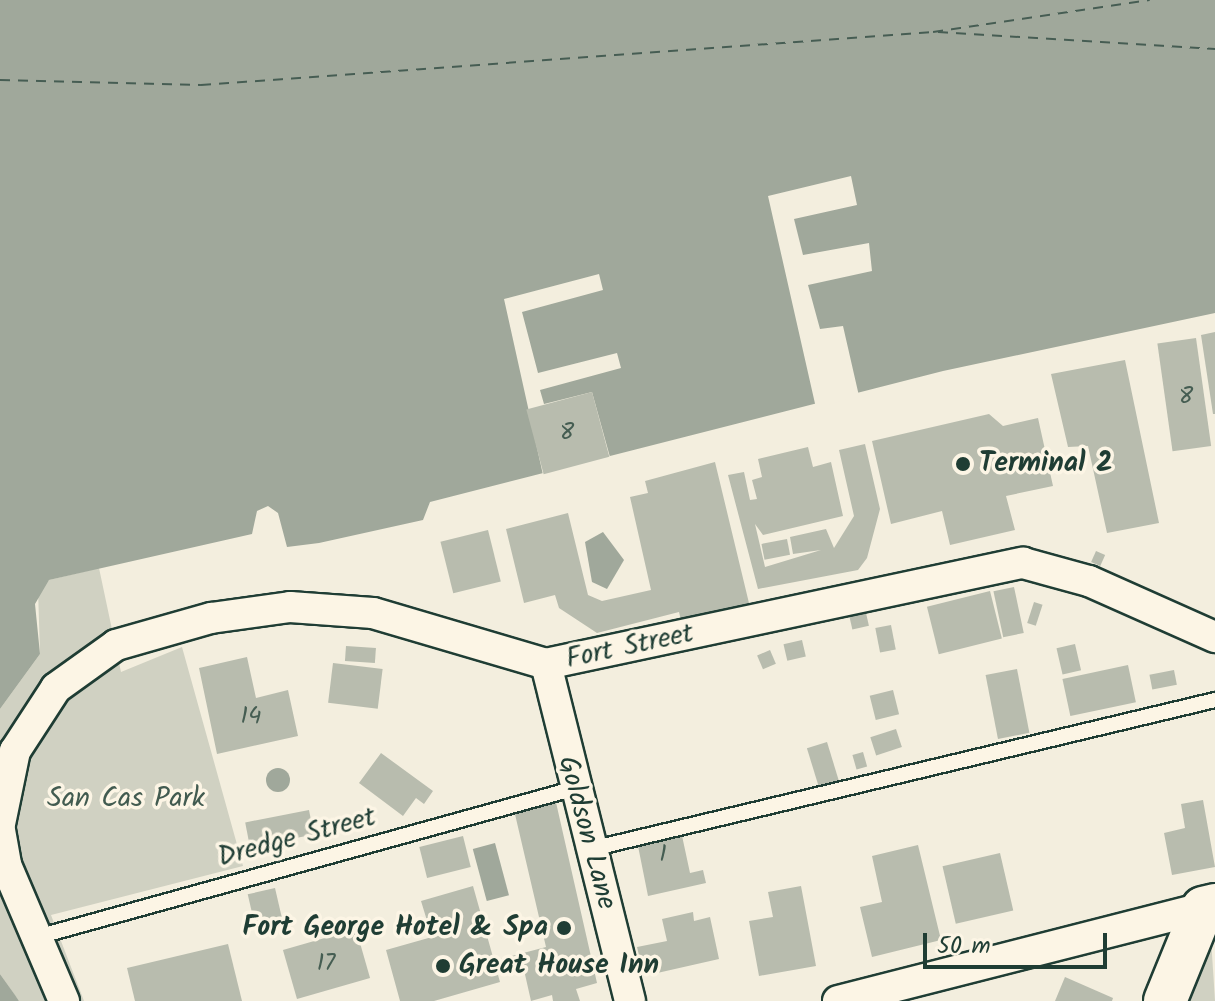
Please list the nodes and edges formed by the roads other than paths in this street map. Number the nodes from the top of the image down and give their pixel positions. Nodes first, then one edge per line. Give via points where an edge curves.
1 (1215, 637) edge
2 (546, 664) junction
3 (1215, 700) edge
4 (572, 789) junction
5 (0, 824) edge
6 (0, 830) edge
7 (591, 849) junction
8 (1209, 906) edge
9 (37, 937) junction
10 (64, 1001) edge
11 (630, 1001) edge
12 (838, 1001) edge
13 (1165, 1001) edge

1 - 2 street, Fort Street via 1089,581 1023,563
2 - 4 street, Goldson Lane
2 - 5 street, Fort Street via 336,609 290,607 166,628 116,645 56,688 15,751
3 - 7 lane
4 - 7 street, Goldson Lane
4 - 9 lane, Dredge Street
6 - 9 street
7 - 11 street, Goldson Lane
8 - 12 street
8 - 13 main road
9 - 10 street

